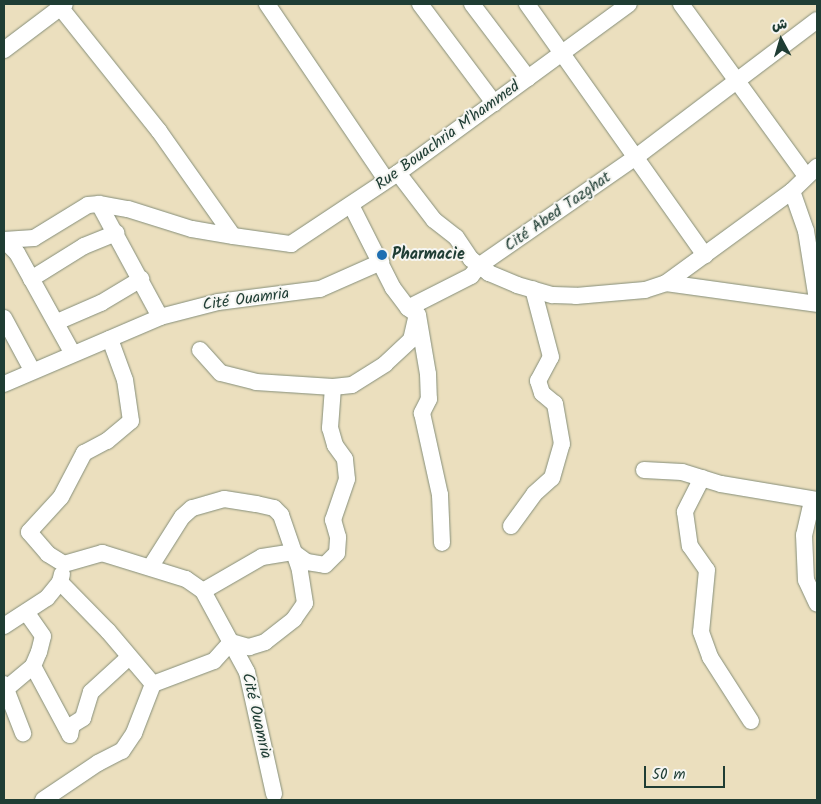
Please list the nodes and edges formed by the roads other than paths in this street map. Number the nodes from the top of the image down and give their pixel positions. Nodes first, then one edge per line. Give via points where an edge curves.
1 (267, 4) edge
2 (420, 4) edge
3 (472, 4) edge
4 (527, 4) edge
5 (629, 4) edge
6 (681, 4) edge
7 (63, 5) edge
8 (817, 20) edge
9 (4, 50) edge
10 (563, 52) junction
11 (528, 78) junction
12 (737, 79) junction
13 (494, 103) junction
14 (636, 157) junction
15 (811, 172) edge
16 (392, 176) junction
17 (792, 190) junction
18 (99, 204) junction
19 (351, 205) junction
20 (116, 233) junction
21 (233, 236) junction
22 (4, 240) edge
23 (705, 255) junction
24 (381, 262) junction
25 (480, 266) junction
26 (31, 279) junction
27 (141, 279) junction
28 (666, 284) junction
29 (533, 290) junction
30 (817, 300) edge
31 (817, 304) edge
32 (413, 312) junction
33 (160, 317) junction
34 (4, 318) edge
35 (57, 322) junction
36 (110, 339) junction
37 (200, 350) dead end
38 (73, 354) junction
39 (32, 370) junction
40 (4, 384) edge
41 (333, 387) junction
42 (644, 470) dead end
43 (702, 478) junction
44 (814, 500) edge
45 (511, 526) dead end
46 (442, 542) dead end
47 (293, 552) junction
48 (64, 564) junction
49 (151, 566) junction
50 (60, 582) junction
51 (203, 591) junction
52 (817, 604) edge
53 (27, 614) junction
54 (4, 626) edge
55 (231, 642) junction
56 (129, 657) junction
57 (33, 666) junction
58 (153, 684) junction
59 (5, 686) edge
60 (751, 721) dead end
61 (23, 734) dead end
62 (274, 794) dead end
63 (43, 800) edge

1 - 16 street
2 - 13 street
3 - 11 street
4 - 10 street
5 - 10 street, Rue Bouachria M'hammed
6 - 12 street
7 - 9 street
7 - 21 street via 159,131
8 - 12 street, Cité Abed Tazghat
10 - 11 street, Rue Bouachria M'hammed
10 - 14 street
11 - 13 street, Rue Bouachria M'hammed
12 - 14 street, Cité Abed Tazghat
12 - 15 street
13 - 16 street, Rue Bouachria M'hammed
14 - 23 street
14 - 25 street, Cité Abed Tazghat
15 - 17 street
16 - 19 street, Rue Bouachria M'hammed
16 - 25 street via 434,220 456,237
17 - 23 street
17 - 30 street via 806,231
18 - 20 street
18 - 21 street, Rue Bouachria M'hammed via 128,209 185,228
18 - 22 street via 88,205 34,238
19 - 21 street, Rue Bouachria M'hammed via 291,244 258,242
19 - 24 street
20 - 26 street via 84,246
20 - 27 street
22 - 26 street via 17,253
23 - 28 street
24 - 32 street via 393,288
24 - 33 street, Cité Ouamria via 320,289 218,302
25 - 29 street
25 - 32 street, Cité Abed Tazghat via 457,285
26 - 35 street
27 - 33 street
27 - 35 street via 101,303
28 - 29 street via 645,290 576,296
28 - 31 street
29 - 45 street via 552,357 538,381 542,393 556,404 562,444 552,478 534,494
32 - 41 street via 411,340 385,364 352,386
32 - 46 street via 428,374 429,399 422,413 440,495
33 - 36 street, Cité Ouamria
34 - 39 street
35 - 38 street
36 - 38 street, Cité Ouamria
36 - 48 street via 132,406 131,420 107,441 84,453 61,497 29,532 48,554
37 - 41 street via 221,373 238,378 272,385
38 - 39 street, Cité Ouamria
39 - 40 street, Cité Ouamria
41 - 47 street via 330,428 335,446 345,459 347,479 333,520 338,537 337,553 325,565 307,562
42 - 43 street via 682,472
43 - 44 street
43 - 60 street via 685,512 690,546 707,570 701,632 710,658
44 - 52 street via 804,534 806,580
47 - 49 street via 281,516 274,508 224,499 192,508 182,516
47 - 51 street via 262,557
47 - 55 street via 305,603 294,619 265,642 249,647
48 - 49 street, Cité Ouamria via 102,553 134,565
48 - 50 street
49 - 51 street, Cité Ouamria via 186,579
50 - 53 street
50 - 56 street
51 - 55 street, Cité Ouamria
53 - 54 street
53 - 57 street via 43,636
55 - 58 street via 214,661
55 - 62 street, Cité Ouamria via 247,672
56 - 57 street via 91,692 83,718 72,725 70,735
56 - 58 street
57 - 59 street
58 - 63 street via 134,733 122,751
59 - 61 street

